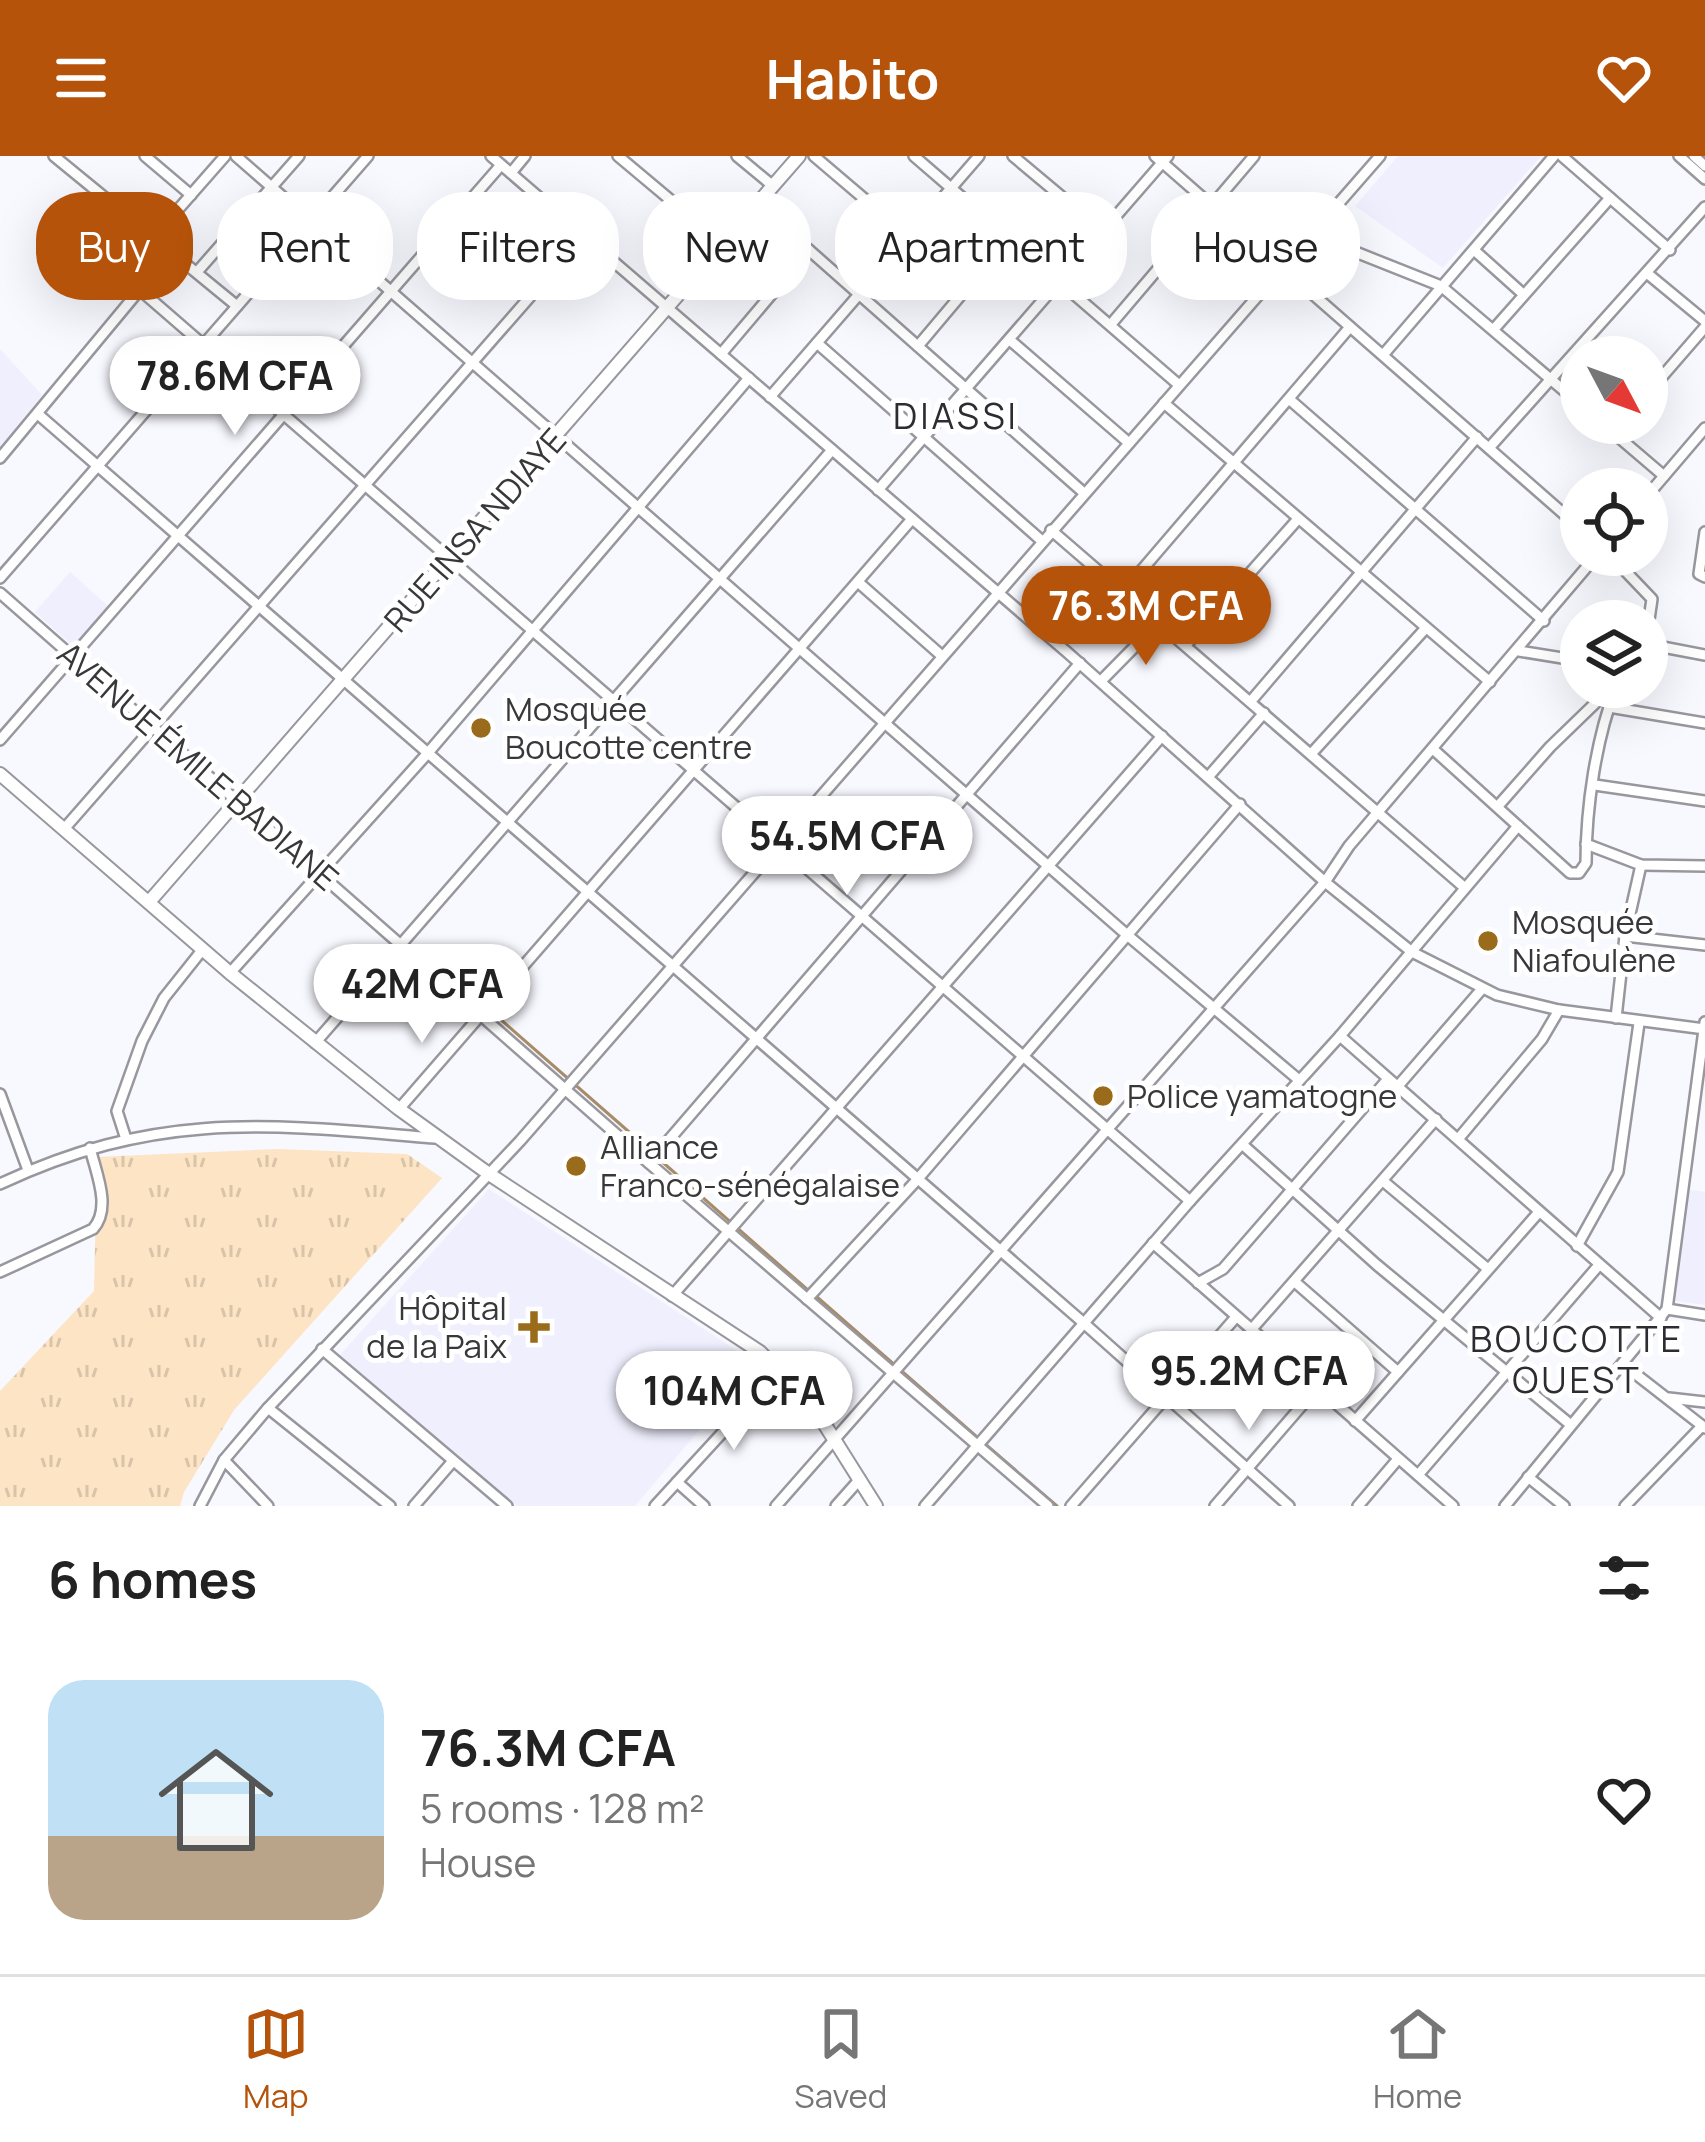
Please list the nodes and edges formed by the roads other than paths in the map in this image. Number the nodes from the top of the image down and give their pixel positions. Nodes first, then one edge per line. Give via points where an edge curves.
1 (55, 156) edge
2 (82, 156) edge
3 (145, 156) edge
4 (225, 156) edge
5 (236, 156) edge
6 (298, 156) edge
7 (368, 156) edge
8 (491, 156) edge
9 (525, 156) edge
10 (619, 156) edge
11 (737, 156) edge
12 (799, 156) edge
13 (814, 156) edge
14 (914, 156) edge
15 (979, 156) edge
16 (1013, 156) edge
17 (1254, 156) edge
18 (1380, 156) edge
19 (1558, 156) edge
20 (1679, 156) edge
21 (1694, 156) edge
22 (1162, 158) edge
23 (1705, 166) edge
24 (70, 169) junction
25 (506, 169) junction
26 (1705, 178) edge
27 (772, 186) junction
28 (272, 188) junction
29 (950, 188) junction
30 (98, 192) edge
31 (187, 192) edge
32 (277, 192) edge
33 (337, 192) edge
34 (483, 192) edge
35 (533, 192) edge
36 (662, 192) edge
37 (767, 192) edge
38 (856, 192) edge
39 (946, 192) edge
40 (955, 192) edge
41 (1056, 192) edge
42 (1197, 192) edge
43 (1224, 192) edge
44 (1349, 192) edge
45 (193, 193) edge
46 (1610, 198) junction
47 (1127, 204) edge
48 (1705, 207) edge
49 (1701, 221) edge
50 (1474, 250) junction
51 (1670, 250) junction
52 (811, 252) edge
53 (1360, 254) edge
54 (417, 263) edge
55 (619, 265) edge
56 (193, 269) edge
57 (197, 272) junction
58 (835, 272) edge
59 (1648, 274) junction
60 (1151, 277) edge
61 (1441, 286) junction
62 (393, 290) edge
63 (393, 292) edge
64 (1523, 294) junction
65 (130, 300) edge
66 (152, 300) edge
67 (242, 300) edge
68 (384, 300) edge
69 (525, 300) edge
70 (675, 300) edge
71 (767, 300) edge
72 (854, 300) edge
73 (868, 300) edge
74 (957, 300) edge
75 (1045, 300) edge
76 (1083, 300) edge
77 (1253, 300) edge
78 (1319, 300) edge
79 (237, 306) junction
80 (668, 308) junction
81 (1112, 323) junction
82 (1705, 324) edge
83 (1350, 327) junction
84 (1494, 329) junction
85 (1011, 341) junction
86 (203, 343) junction
87 (817, 344) junction
88 (918, 346) junction
89 (721, 354) junction
90 (1384, 355) junction
91 (472, 360) junction
92 (1668, 369) edge
93 (749, 378) junction
94 (1553, 379) junction
95 (1179, 385) junction
96 (1560, 385) edge
97 (967, 389) junction
98 (770, 397) junction
99 (1289, 399) junction
100 (1164, 404) junction
101 (285, 413) junction
102 (39, 415) junction
103 (1705, 428) edge
104 (557, 434) junction
105 (925, 437) junction
106 (1477, 437) junction
107 (1129, 443) junction
108 (1625, 444) edge
109 (1490, 448) junction
110 (832, 450) junction
111 (0, 458) edge
112 (1233, 463) junction
113 (99, 467) junction
114 (1654, 468) edge
115 (1668, 471) edge
116 (364, 482) junction
117 (878, 490) junction
118 (1084, 493) junction
119 (638, 507) junction
120 (1416, 508) junction
121 (1560, 510) edge
122 (912, 519) junction
123 (1298, 519) junction
124 (1051, 530) junction
125 (1705, 532) edge
126 (180, 538) junction
127 (1042, 541) junction
128 (449, 558) junction
129 (1361, 574) junction
130 (1580, 576) edge
131 (1630, 576) edge
132 (1702, 576) edge
133 (718, 577) junction
134 (0, 578) edge
135 (858, 582) junction
136 (997, 592) junction
137 (1124, 592) junction
138 (0, 593) edge
139 (1650, 600) edge
140 (258, 607) junction
141 (1544, 620) junction
142 (1159, 622) junction
143 (1425, 629) junction
144 (533, 632) junction
145 (1186, 645) junction
146 (800, 647) junction
147 (1668, 648) edge
148 (1519, 651) junction
149 (1705, 655) edge
150 (942, 656) junction
151 (73, 658) junction
152 (1560, 658) edge
153 (1080, 664) junction
154 (1100, 681) junction
155 (343, 682) junction
156 (1490, 682) junction
157 (614, 700) junction
158 (1251, 701) junction
159 (1592, 708) edge
160 (1609, 708) edge
161 (1615, 708) edge
162 (1264, 713) junction
163 (884, 720) junction
164 (1705, 723) edge
165 (152, 726) junction
166 (1162, 736) junction
167 (0, 740) edge
168 (1434, 749) junction
169 (427, 754) junction
170 (1312, 754) junction
171 (692, 769) junction
172 (0, 774) edge
173 (1209, 776) junction
174 (1594, 785) junction
175 (968, 794) junction
176 (239, 800) junction
177 (1705, 802) edge
178 (1240, 804) junction
179 (1498, 806) junction
180 (1379, 812) junction
181 (508, 824) junction
182 (1518, 826) junction
183 (64, 829) junction
184 (776, 843) junction
185 (1586, 844) junction
186 (1048, 864) junction
187 (1641, 866) junction
188 (1705, 866) edge
189 (322, 873) junction
190 (1325, 882) junction
191 (1465, 888) junction
192 (588, 892) junction
193 (149, 902) junction
194 (861, 916) junction
195 (1126, 934) junction
196 (1625, 937) junction
197 (402, 944) junction
198 (1705, 945) edge
199 (203, 950) junction
200 (1412, 952) junction
201 (673, 967) junction
202 (230, 973) junction
203 (941, 986) junction
204 (1481, 990) junction
205 (1213, 1009) junction
206 (1559, 1010) junction
207 (481, 1012) junction
208 (1616, 1018) junction
209 (1640, 1022) junction
210 (1704, 1027) edge
211 (1340, 1036) junction
212 (757, 1040) junction
213 (315, 1043) junction
214 (1021, 1055) junction
215 (1299, 1080) junction
216 (1393, 1082) junction
217 (566, 1088) junction
218 (0, 1094) edge
219 (399, 1109) junction
220 (837, 1109) junction
221 (1436, 1118) junction
222 (1108, 1132) junction
223 (437, 1138) junction
224 (1459, 1138) junction
225 (126, 1139) junction
226 (1243, 1145) junction
227 (90, 1148) junction
228 (649, 1163) junction
229 (28, 1170) junction
230 (489, 1174) junction
231 (916, 1180) junction
232 (1383, 1181) junction
233 (0, 1184) edge
234 (1291, 1187) junction
235 (1190, 1201) junction
236 (1539, 1212) junction
237 (1339, 1230) junction
238 (730, 1233) junction
239 (1153, 1243) junction
240 (1577, 1246) junction
241 (1001, 1253) junction
242 (1599, 1264) junction
243 (1488, 1269) junction
244 (0, 1272) edge
245 (1295, 1282) junction
246 (1198, 1283) junction
247 (672, 1296) junction
248 (807, 1299) junction
249 (1664, 1314) junction
250 (1705, 1316) edge
251 (1236, 1317) junction
252 (1443, 1320) junction
253 (1086, 1325) junction
254 (1251, 1330) junction
255 (322, 1348) junction
256 (1624, 1365) junction
257 (780, 1370) junction
258 (1398, 1372) junction
259 (1503, 1372) junction
260 (895, 1374) junction
261 (1317, 1388) junction
262 (1167, 1397) junction
263 (1669, 1398) junction
264 (1705, 1402) edge
265 (268, 1408) junction
266 (1355, 1421) junction
267 (1571, 1425) junction
268 (1703, 1427) edge
269 (835, 1438) junction
270 (976, 1446) junction
271 (1398, 1459) junction
272 (224, 1460) junction
273 (452, 1461) junction
274 (1246, 1471) junction
275 (1418, 1474) junction
276 (1528, 1477) junction
277 (860, 1479) junction
278 (676, 1482) junction
279 (500, 1504) edge
280 (200, 1506) edge
281 (268, 1506) edge
282 (390, 1506) edge
283 (414, 1506) edge
284 (656, 1506) edge
285 (704, 1506) edge
286 (776, 1506) edge
287 (836, 1506) edge
288 (875, 1506) edge
289 (925, 1506) edge
290 (1048, 1506) edge
291 (1071, 1506) edge
292 (1215, 1506) edge
293 (1288, 1506) edge
294 (1358, 1506) edge
295 (1454, 1506) edge
296 (1505, 1506) edge
297 (1564, 1506) edge
298 (1625, 1506) edge

1 - 24 street
2 - 24 street
3 - 31 street
4 - 45 street
5 - 28 street
6 - 28 street
7 - 33 street
8 - 25 street
9 - 25 street
10 - 36 street
11 - 27 street
12 - 27 main road, RUE INSA NDIAYE
13 - 38 street
14 - 29 street
15 - 29 street
16 - 41 street
17 - 43 street
18 - 44 street
19 - 46 street
19 - 50 street
20 - 26 street
21 - 23 street
22 - 42 street
22 - 47 street
24 - 30 street
25 - 34 street
25 - 35 street
27 - 37 main road, RUE INSA NDIAYE
28 - 32 street
28 - 57 street
29 - 39 street
29 - 40 street
46 - 51 street
46 - 64 street
48 - 49 street
49 - 51 street
50 - 61 street
50 - 64 street
51 - 59 street
52 - 58 street
53 - 61 street
54 - 62 street
55 - 80 street
56 - 57 street
57 - 79 street
59 - 82 street
59 - 94 street
60 - 81 street
61 - 84 street
61 - 90 street
63 - 91 street
64 - 84 street
65 - 102 street
66 - 86 street
67 - 79 street
68 - 101 street
69 - 91 street
70 - 80 main road, RUE INSA NDIAYE
71 - 89 street
72 - 87 street
73 - 88 street
74 - 88 street
75 - 85 street
76 - 81 street
77 - 95 street
78 - 83 street
79 - 86 street
80 - 89 street
80 - 104 main road, RUE INSA NDIAYE
81 - 95 street
82 - 92 street
83 - 90 street
83 - 99 street
84 - 94 street
85 - 97 street
85 - 107 street
86 - 101 street
86 - 113 street
87 - 98 street
87 - 105 street
88 - 97 street
89 - 93 street
90 - 106 street
91 - 104 street
91 - 116 street
93 - 98 street
93 - 119 street
94 - 96 street
94 - 109 street
95 - 100 street
97 - 105 street
97 - 118 street
98 - 110 street
99 - 112 street
99 - 120 street
100 - 107 street
100 - 112 street
101 - 116 street
101 - 126 street
102 - 111 street
102 - 113 street
103 - 115 street
104 - 119 street
104 - 128 main road, RUE INSA NDIAYE
105 - 117 street
105 - 127 street
106 - 109 street
106 - 120 street
107 - 118 street
108 - 114 street
109 - 121 street
110 - 117 street
110 - 133 street
112 - 123 street
112 - 137 street
113 - 126 street
113 - 134 street
116 - 128 street
116 - 140 street
117 - 122 street
118 - 124 street
119 - 133 street
119 - 144 street
120 - 129 street
120 - 141 street
122 - 135 street
122 - 136 street
123 - 129 street
123 - 145 street
124 - 127 street
124 - 137 street
125 - 132 street
126 - 140 street
126 - 151 street
127 - 136 street
128 - 144 street
128 - 155 main road, RUE INSA NDIAYE
129 - 143 street
129 - 158 street
130 - 141 street
131 - 139 street
133 - 146 street
133 - 157 street
135 - 146 street
135 - 150 street
136 - 150 street
136 - 153 street
137 - 142 street
138 - 151 street, AVENUE ÉMILE BADIANE
140 - 155 street
140 - 165 street
141 - 148 street
142 - 145 street
142 - 154 street
143 - 156 street
143 - 170 street
144 - 157 street
144 - 169 street
145 - 158 street
146 - 163 street
146 - 171 street
147 - 149 street
148 - 152 street
148 - 156 street
150 - 163 street
151 - 165 street, AVENUE ÉMILE BADIANE
151 - 167 street
153 - 154 street
153 - 175 street
154 - 166 street
155 - 169 street
155 - 176 main road, RUE INSA NDIAYE
156 - 168 street
157 - 171 street
157 - 181 street
158 - 162 street
159 - 179 street
160 - 174 street
161 - 164 street
162 - 170 street
162 - 173 street
163 - 175 street
163 - 184 street
165 - 176 street, AVENUE ÉMILE BADIANE
165 - 183 street
166 - 173 street
166 - 186 street
168 - 179 street
168 - 180 street
169 - 181 street
169 - 189 street
170 - 180 street
171 - 184 street
171 - 192 street
172 - 183 main road
173 - 178 street
174 - 177 street
174 - 185 street
175 - 186 street
175 - 194 street
176 - 189 street, AVENUE ÉMILE BADIANE
176 - 193 main road, RUE INSA NDIAYE
178 - 190 street
178 - 195 street
179 - 182 street
180 - 190 street
180 - 191 street
181 - 192 street
181 - 197 street
182 - 185 street via 1570,873 1583,869
182 - 191 street
183 - 193 main road
184 - 194 street
184 - 201 street
185 - 187 street
186 - 195 street
186 - 203 street
187 - 188 street
187 - 196 street
189 - 197 street, AVENUE ÉMILE BADIANE
189 - 202 street
190 - 200 street
190 - 205 street
191 - 200 street
192 - 201 street
192 - 207 street
193 - 199 main road
194 - 203 street
194 - 212 street
195 - 205 street
195 - 214 street
196 - 198 street
196 - 208 street
197 - 207 street, AVENUE ÉMILE BADIANE
197 - 213 street
199 - 202 main road
199 - 225 street via 142,1041 118,1111
200 - 204 street
200 - 211 street
201 - 212 street
201 - 217 street
202 - 213 main road
203 - 214 street
203 - 220 street
204 - 206 street
204 - 216 street
205 - 215 street
205 - 222 street
206 - 208 street
206 - 224 street
207 - 217 street, AVENUE ÉMILE BADIANE
207 - 219 street
208 - 209 street
209 - 210 street
209 - 240 street via 1622,1158
210 - 249 street
211 - 215 street
211 - 216 street
212 - 220 street
212 - 228 street
213 - 219 main road
214 - 222 street
214 - 231 street
215 - 226 street
216 - 221 street
216 - 234 street
217 - 228 street, AVENUE ÉMILE BADIANE
217 - 230 street
218 - 229 street
219 - 223 main road
220 - 231 street
220 - 238 street
221 - 224 street
221 - 232 street
222 - 235 street
222 - 241 street
223 - 225 street via 272,1124
223 - 230 main road
224 - 236 street
225 - 227 street
226 - 234 street
226 - 235 street
227 - 229 street
227 - 244 street via 100,1222
228 - 238 street, AVENUE ÉMILE BADIANE
229 - 233 street
230 - 247 main road
230 - 255 street
231 - 241 street
231 - 248 street
232 - 237 street
232 - 243 street
234 - 237 street
234 - 246 street via 1223,1269
235 - 239 street
236 - 240 street
236 - 243 street
237 - 245 street
237 - 252 street
238 - 247 street
238 - 248 street, AVENUE ÉMILE BADIANE
239 - 246 street
239 - 253 street
240 - 242 street
241 - 253 street
241 - 260 street
242 - 249 street
242 - 259 street
243 - 252 street
245 - 254 street
245 - 258 street
246 - 251 street
247 - 257 main road
248 - 260 street, AVENUE ÉMILE BADIANE
249 - 250 street
249 - 256 street
251 - 254 street
251 - 262 street
252 - 258 street
252 - 259 street
253 - 262 street
253 - 270 street
254 - 261 street
255 - 265 street
255 - 273 street
256 - 263 street
256 - 267 street
257 - 269 main road
257 - 278 street
258 - 266 street
259 - 267 street
259 - 275 street
260 - 269 street
260 - 270 street, AVENUE ÉMILE BADIANE
261 - 266 street
261 - 274 street
262 - 274 street
262 - 291 street
263 - 264 street
263 - 268 street
265 - 272 street
265 - 282 street
266 - 271 street
267 - 276 street
268 - 298 street
269 - 277 main road
269 - 286 street
270 - 289 street
270 - 290 street, AVENUE ÉMILE BADIANE
271 - 275 street
271 - 294 street
272 - 280 street
272 - 281 street
273 - 279 street
273 - 283 street
274 - 292 street
274 - 293 street
275 - 295 street
276 - 296 street
276 - 297 street
277 - 287 street
277 - 288 main road
278 - 284 street
278 - 285 street

